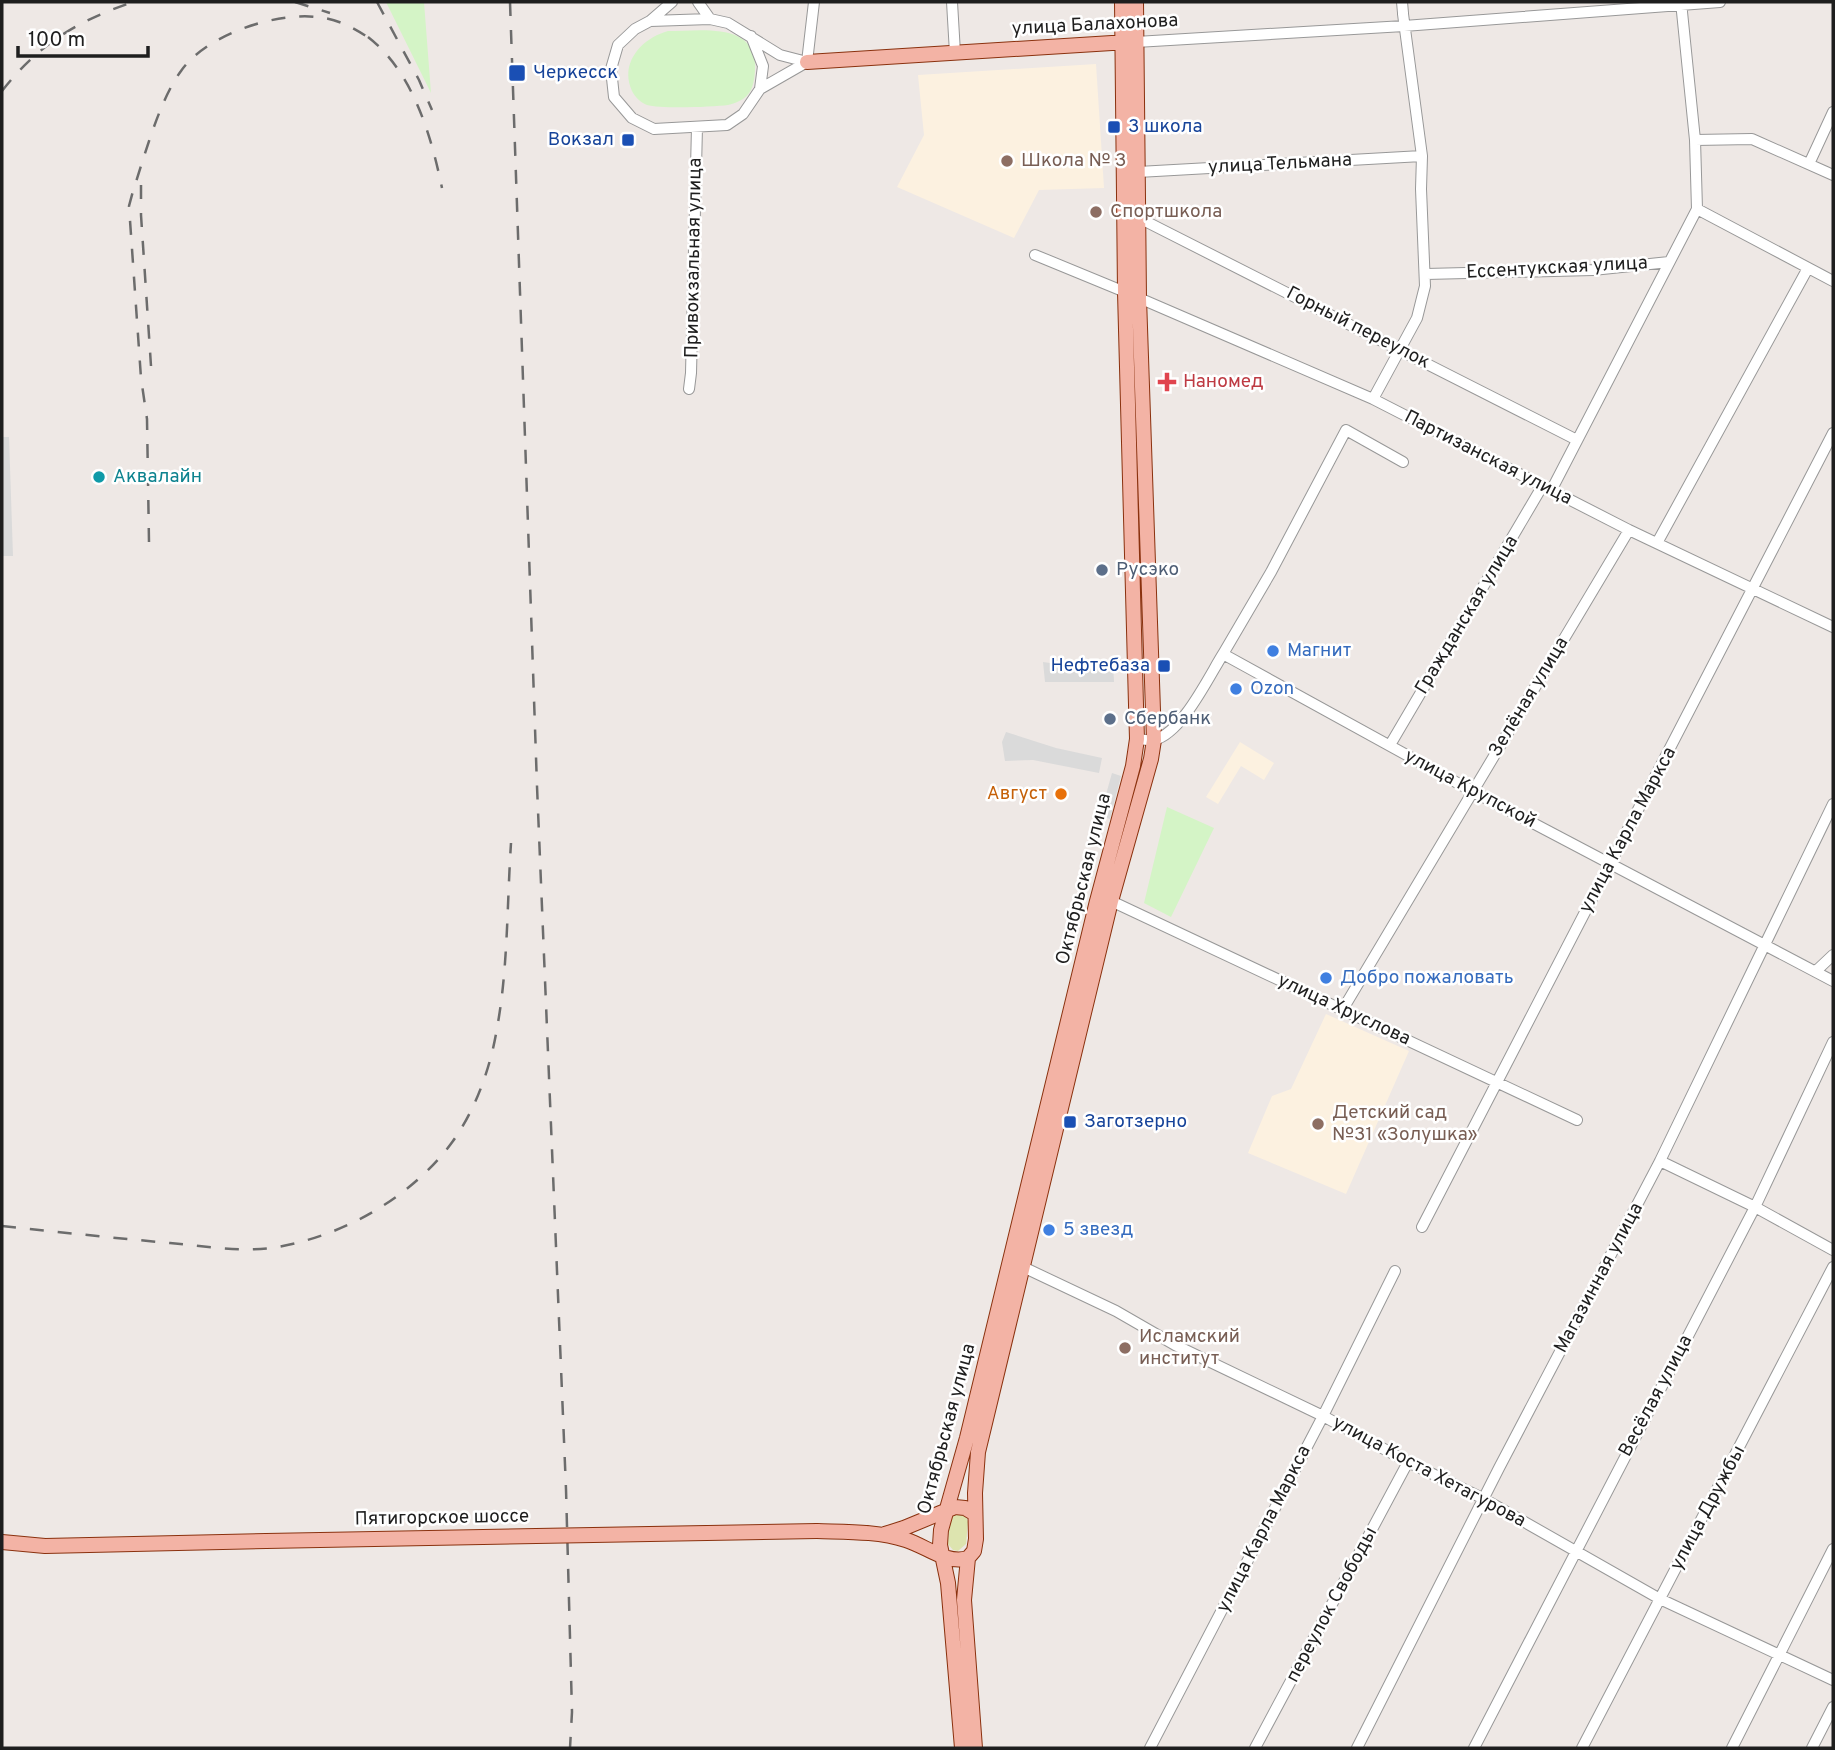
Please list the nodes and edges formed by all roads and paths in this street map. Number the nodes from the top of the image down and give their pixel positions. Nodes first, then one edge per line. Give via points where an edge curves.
1 (672, 2) edge
2 (698, 2) edge
3 (952, 2) edge
4 (1122, 2) edge
5 (1136, 2) edge
6 (1720, 2) edge
7 (810, 3) edge
8 (1681, 3) edge
9 (1403, 14) edge
10 (710, 19) junction
11 (650, 21) junction
12 (751, 36) junction
13 (1129, 42) junction
14 (955, 53) junction
15 (807, 62) junction
16 (760, 89) junction
17 (1833, 112) edge
18 (697, 127) junction
19 (1695, 140) junction
20 (1422, 156) junction
21 (1809, 164) junction
22 (1138, 172) junction
23 (1833, 175) edge
24 (1697, 209) junction
25 (1139, 218) junction
26 (1035, 256) dead end
27 (1669, 262) junction
28 (1808, 268) junction
29 (1426, 274) junction
30 (1833, 281) edge
31 (1132, 295) junction
32 (1400, 349) junction
33 (689, 389) dead end
34 (1373, 399) junction
35 (1833, 433) edge
36 (1577, 440) junction
37 (1403, 462) dead end
38 (1548, 487) junction
39 (1629, 530) junction
40 (1657, 543) junction
41 (1755, 588) junction
42 (1833, 627) edge
43 (1223, 654) junction
44 (1137, 739) junction
45 (1154, 740) junction
46 (1390, 745) junction
47 (1472, 791) junction
48 (1833, 804) edge
49 (1610, 864) junction
50 (1111, 901) junction
51 (1765, 944) junction
52 (1833, 955) edge
53 (1816, 971) junction
54 (1833, 981) edge
55 (1343, 1009) junction
56 (1833, 1042) edge
57 (1498, 1081) junction
58 (1577, 1119) dead end
59 (1660, 1161) junction
60 (1755, 1207) junction
61 (1423, 1227) dead end
62 (1833, 1250) edge
63 (1023, 1267) junction
64 (1833, 1267) edge
65 (1395, 1271) dead end
66 (1323, 1416) junction
67 (1408, 1462) junction
68 (1483, 1499) junction
69 (947, 1511) junction
70 (975, 1514) junction
71 (883, 1534) junction
72 (2, 1542) edge
73 (1833, 1549) edge
74 (1574, 1552) junction
75 (944, 1556) junction
76 (968, 1559) junction
77 (1660, 1599) junction
78 (1779, 1656) junction
79 (1833, 1680) edge
80 (1833, 1707) edge
81 (962, 1748) edge
82 (975, 1748) edge
83 (1150, 1748) edge
84 (1255, 1748) edge
85 (1357, 1748) edge
86 (1474, 1748) edge
87 (1582, 1748) edge
88 (1732, 1748) edge
89 (1812, 1748) edge

1 - 11 street
2 - 10 street
3 - 14 street
4 - 13 main road, Октябрьская улица
5 - 13 main road, Октябрьская улица
6 - 8 street, улица Балахонова
7 - 15 street
8 - 9 street, улица Балахонова
8 - 19 street
9 - 13 street, улица Балахонова
9 - 20 street
10 - 11 street, улица Балахонова
10 - 12 street, улица Балахонова
11 - 18 street, улица Балахонова via 618,45 611,69 614,97 632,118 654,129
12 - 15 street, улица Балахонова via 780,55
12 - 16 street via 763,66
13 - 14 main road, улица Балахонова
13 - 22 main road, Октябрьская улица
13 - 31 main road, Октябрьская улица
14 - 15 main road, улица Балахонова
15 - 16 street, улица Балахонова
16 - 18 street, улица Балахонова via 743,114 726,125
17 - 21 street
18 - 33 street, Привокзальная улица
19 - 21 street via 1752,139
19 - 24 street
20 - 22 street, улица Тельмана
20 - 29 street
21 - 23 street
22 - 25 main road, Октябрьская улица
24 - 27 street, Ессентукская улица
24 - 28 street
25 - 31 main road, Октябрьская улица
25 - 32 street, Горный переулок
26 - 31 street, Партизанская улица
27 - 29 street, Ессентукская улица via 1593,270
27 - 36 street, Гражданская улица
28 - 30 street
28 - 40 street
29 - 32 street via 1417,318
31 - 34 street, Партизанская улица
31 - 44 main road, Октябрьская улица
31 - 45 main road, Октябрьская улица
32 - 34 street
32 - 36 street, Горный переулок
34 - 38 street, Партизанская улица
35 - 41 street, улица Карла Маркса
36 - 38 street, Гражданская улица
37 - 43 street via 1346,430
38 - 39 street, Партизанская улица
38 - 46 street, Гражданская улица
39 - 40 street, Партизанская улица
39 - 47 street, Зелёная улица
40 - 41 street, Партизанская улица
41 - 42 street, Партизанская улица
41 - 49 street, улица Карла Маркса
43 - 45 street via 1185,715
43 - 46 street, улица Крупской
44 - 45 street
44 - 69 main road, Октябрьская улица
45 - 50 main road, Октябрьская улица
46 - 47 street, улица Крупской
47 - 49 street, улица Крупской
47 - 55 street, Зелёная улица
48 - 51 street, Магазинная улица
49 - 51 street, улица Крупской
49 - 57 street, улица Карла Маркса
50 - 55 street, улица Хруслова
50 - 63 main road, Октябрьская улица
51 - 53 street, улица Крупской
51 - 59 street, Магазинная улица
52 - 53 street
53 - 54 street, улица Крупской
55 - 57 street, улица Хруслова
56 - 60 street, Весёлая улица
57 - 58 street, улица Хруслова
57 - 61 street, улица Карла Маркса
59 - 60 street
59 - 68 street, Магазинная улица
60 - 62 street
60 - 74 street, Весёлая улица
63 - 66 street, улица Коста Хетагурова
63 - 70 main road, Октябрьская улица via 978,1452
64 - 77 street, улица Дружбы
65 - 66 street, улица Карла Маркса
66 - 67 street, улица Коста Хетагурова
66 - 83 street, улица Карла Маркса
67 - 68 street, улица Коста Хетагурова
67 - 84 street, переулок Свободы
68 - 74 street, улица Коста Хетагурова
68 - 85 street, Магазинная улица
69 - 70 main road, Пятигорское шоссе via 960,1507
69 - 71 main road, Пятигорское шоссе
69 - 75 main road, Октябрьская улица via 940,1545
70 - 76 main road, Октябрьская улица via 975,1546
71 - 72 main road, Пятигорское шоссе, bridge via 817,1531 45,1546
71 - 75 main road, Пятигорское шоссе
73 - 78 street
74 - 77 street, улица Коста Хетагурова
74 - 86 street, Весёлая улица
75 - 76 main road, Пятигорское шоссе
75 - 81 main road, Октябрьская улица
76 - 82 main road, Октябрьская улица via 964,1616
77 - 78 street, улица Коста Хетагурова
77 - 87 street, улица Дружбы
78 - 79 street, улица Коста Хетагурова
78 - 88 street
80 - 89 street

